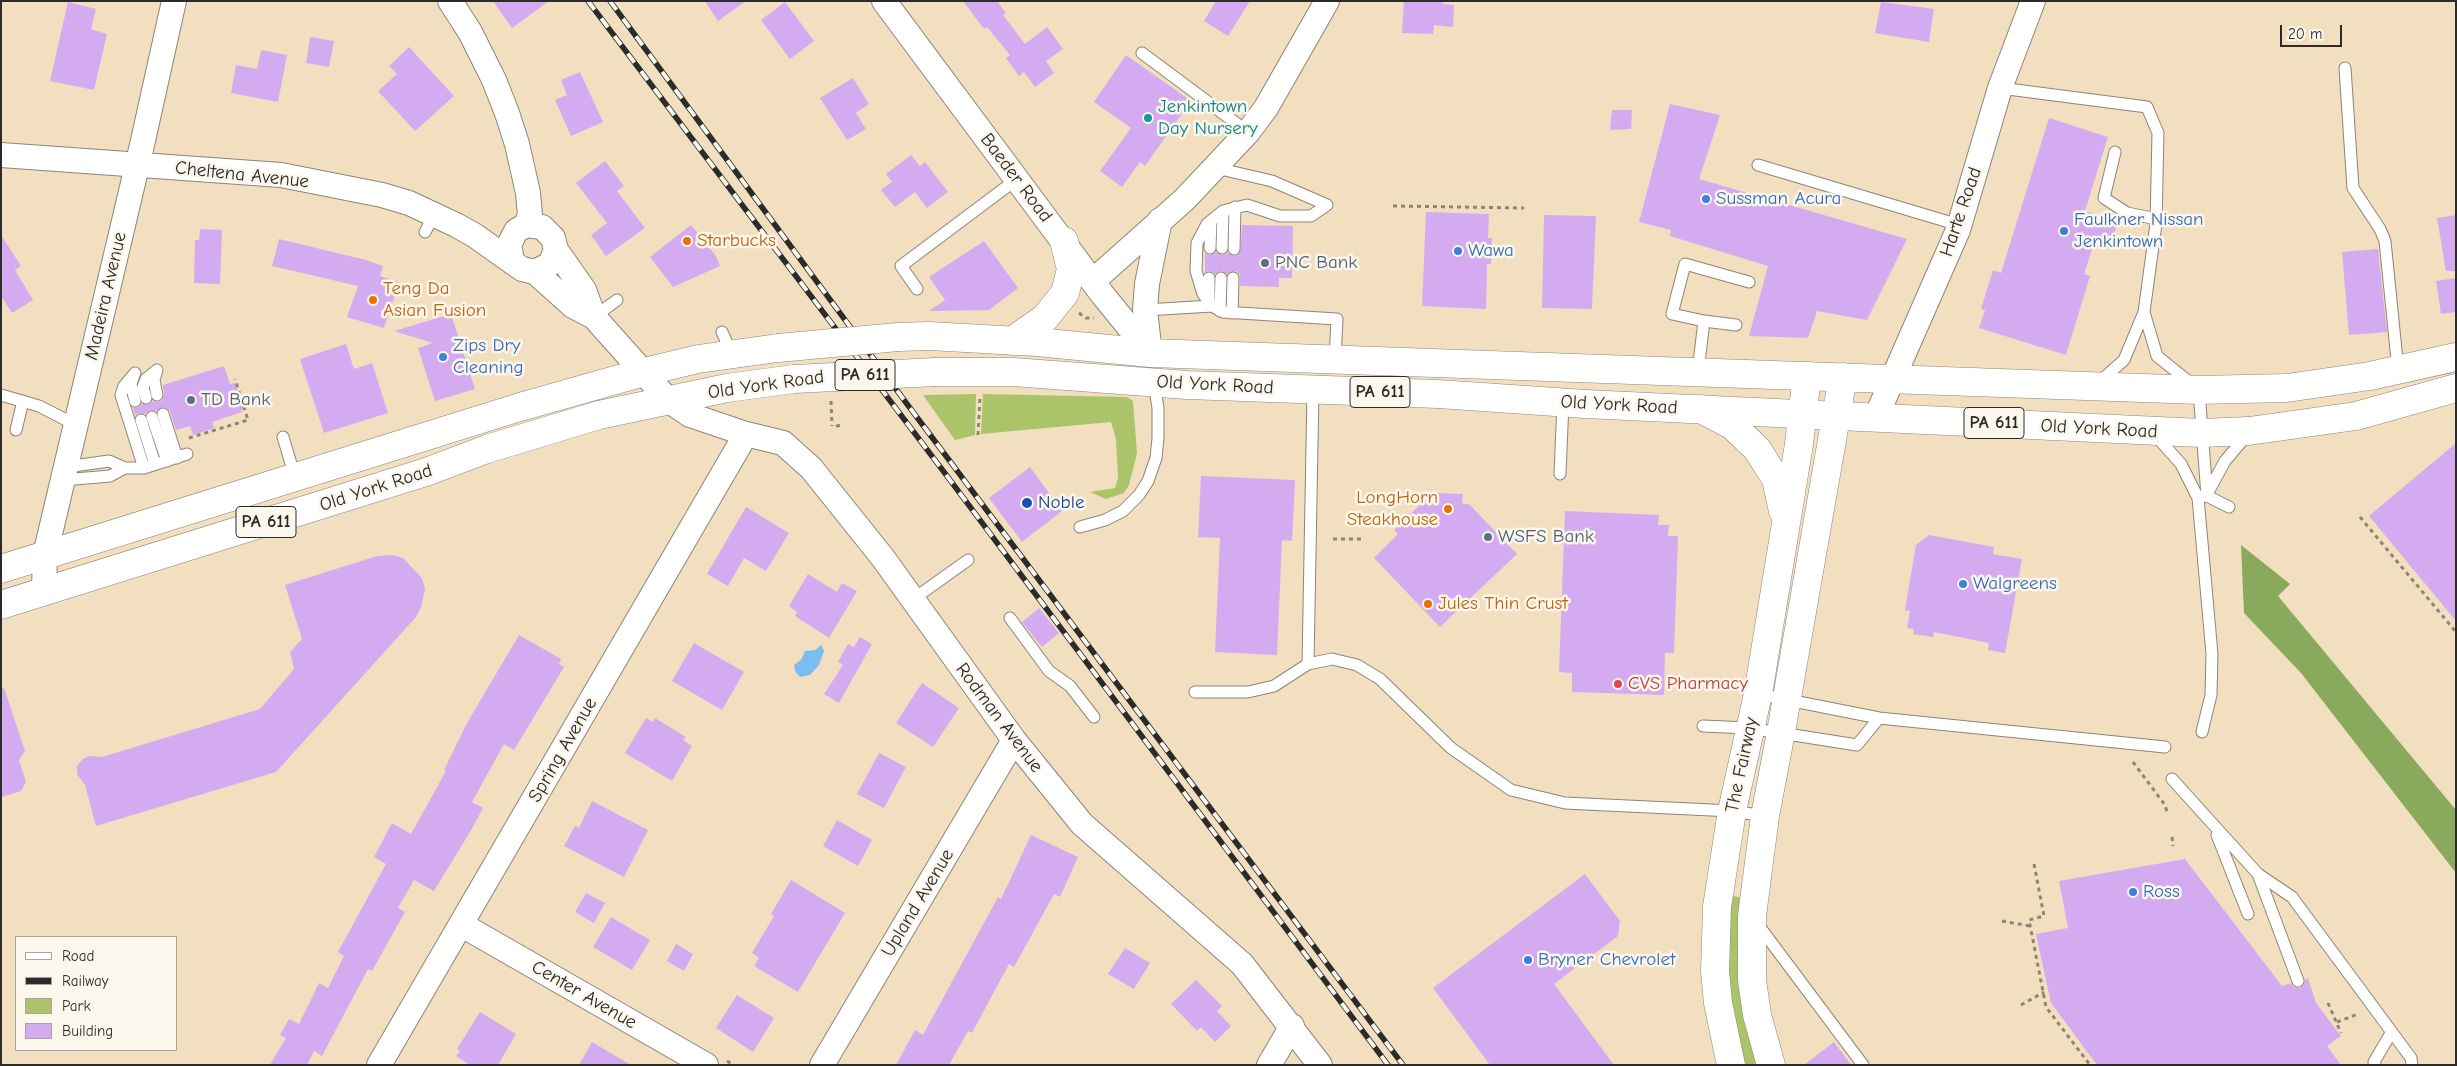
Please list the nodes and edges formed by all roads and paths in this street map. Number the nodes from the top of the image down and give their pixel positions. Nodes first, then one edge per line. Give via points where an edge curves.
1 (174, 1) edge
2 (450, 1) edge
3 (884, 1) edge
4 (1328, 1) edge
5 (2029, 2) edge
6 (1142, 52) dead end
7 (2345, 68) dead end
8 (2000, 88) junction
9 (1248, 132) junction
10 (2115, 152) dead end
11 (1, 155) edge
12 (137, 165) junction
13 (1758, 165) dead end
14 (1216, 168) junction
15 (1017, 179) junction
16 (1393, 206) dead end
17 (1235, 207) junction
18 (1524, 208) dead end
19 (1223, 210) junction
20 (2156, 219) junction
21 (1160, 220) junction
22 (1211, 222) junction
23 (1960, 225) junction
24 (1064, 241) junction
25 (524, 243) junction
26 (1234, 249) dead end
27 (1209, 278) dead end
28 (1221, 278) dead end
29 (1233, 278) dead end
30 (1093, 281) junction
31 (1749, 282) dead end
32 (917, 289) dead end
33 (617, 300) dead end
34 (1214, 306) junction
35 (1145, 310) junction
36 (2144, 312) junction
37 (1232, 313) junction
38 (594, 317) junction
39 (1704, 322) junction
40 (1736, 325) dead end
41 (1012, 341) junction
42 (1150, 353) junction
43 (2456, 357) edge
44 (1335, 360) junction
45 (157, 370) dead end
46 (2398, 370) junction
47 (1698, 371) junction
48 (644, 372) junction
49 (1807, 376) junction
50 (1843, 377) junction
51 (235, 379) dead end
52 (1891, 379) junction
53 (1154, 383) junction
54 (2094, 386) junction
55 (2456, 388) edge
56 (980, 390) dead end
57 (1313, 390) junction
58 (2199, 390) junction
59 (1, 395) edge
60 (831, 399) dead end
61 (668, 400) junction
62 (23, 401) junction
63 (1563, 403) junction
64 (1701, 410) junction
65 (1803, 414) junction
66 (1836, 416) junction
67 (1876, 417) junction
68 (76, 425) junction
69 (844, 425) dead end
70 (16, 430) dead end
71 (2250, 431) junction
72 (2152, 432) junction
73 (2202, 432) junction
74 (746, 434) junction
75 (978, 436) dead end
76 (283, 437) dead end
77 (180, 441) dead end
78 (166, 461) junction
79 (64, 474) junction
80 (1560, 474) dead end
81 (296, 477) junction
82 (2202, 497) junction
83 (2229, 507) dead end
84 (2360, 517) dead end
85 (1080, 527) dead end
86 (1783, 538) junction
87 (1334, 539) dead end
88 (1363, 539) dead end
89 (45, 556) junction
90 (968, 560) dead end
91 (1, 569) edge
92 (44, 591) junction
93 (912, 600) junction
94 (1, 604) edge
95 (1010, 618) dead end
96 (2456, 632) edge
97 (1308, 664) junction
98 (1195, 692) dead end
99 (1758, 694) junction
100 (1787, 700) junction
101 (1094, 717) dead end
102 (1879, 718) junction
103 (1703, 726) dead end
104 (1749, 728) junction
105 (1781, 732) junction
106 (2202, 732) dead end
107 (1014, 740) junction
108 (2165, 747) dead end
109 (2133, 762) dead end
110 (2172, 779) dead end
111 (1732, 811) junction
112 (2168, 815) dead end
113 (1765, 816) junction
114 (2215, 828) junction
115 (2172, 837) dead end
116 (2173, 846) dead end
117 (2034, 864) dead end
118 (2258, 874) junction
119 (2248, 914) dead end
120 (1752, 916) junction
121 (2002, 921) dead end
122 (462, 925) junction
123 (2030, 926) junction
124 (2298, 981) dead end
125 (2044, 992) junction
126 (2328, 1003) dead end
127 (2021, 1005) dead end
128 (2372, 1008) junction
129 (2337, 1022) junction
130 (1292, 1026) junction
131 (2341, 1033) dead end
132 (2391, 1033) junction
133 (379, 1065) edge
134 (706, 1065) edge
135 (822, 1065) edge
136 (1268, 1065) edge
137 (1320, 1065) edge
138 (1731, 1065) edge
139 (1771, 1065) edge
140 (1863, 1065) edge
141 (2090, 1065) edge
142 (2374, 1065) edge
143 (2412, 1065) edge

1 - 12 street, Madeira Avenue
2 - 25 street via 494,80 514,136 530,207
3 - 15 street, Baeder Road
4 - 9 street via 1266,108
5 - 8 street, Harte Road
6 - 9 lane
7 - 46 lane via 2353,188 2385,241
8 - 20 lane via 2147,107 2158,133
8 - 23 street, Harte Road
9 - 14 street
10 - 20 lane via 2104,198 2127,214
11 - 12 street, Cheltena Avenue
12 - 25 street, Cheltena Avenue via 281,175 382,195 409,203 430,224
12 - 68 street, Madeira Avenue
13 - 23 lane
14 - 17 lane via 1272,180 1328,205 1311,216 1280,216 1247,204
14 - 21 street
15 - 24 street, Baeder Road
15 - 32 lane via 901,266
16 - 18 path
17 - 19 lane
17 - 26 lane
19 - 22 lane
19 - 22 lane via 1216,248
20 - 36 lane
21 - 30 street
21 - 35 street
22 - 34 lane via 1197,243 1196,271 1203,294
23 - 52 street, Harte Road
24 - 30 street, Baeder Road
24 - 41 main road via 1071,269 1065,293 1045,318
25 - 38 street, Cheltena Avenue via 584,290
25 - 38 street, Cheltena Avenue via 550,264 535,272 573,306
27 - 34 lane
28 - 34 lane
29 - 37 lane
30 - 42 street, Baeder Road
31 - 39 lane via 1686,264 1672,314
33 - 38 lane
34 - 35 lane
34 - 37 lane
35 - 42 street
36 - 54 lane via 2124,360
36 - 58 lane via 2157,356
37 - 44 lane via 1337,318
38 - 48 street, Cheltena Avenue
39 - 40 lane
39 - 47 lane
41 - 42 main road, Old York Road / PA 611
41 - 48 main road, Old York Road / PA 611, bridge via 929,336 871,338 778,348 727,343
42 - 44 main road, Old York Road / PA 611
42 - 53 street
43 - 46 main road, Old York Road / PA 611
44 - 47 main road, Old York Road / PA 611
45 - 78 lane via 146,379 143,387 146,398 132,384 135,373 121,395
46 - 58 main road, Old York Road / PA 611 via 2287,388
47 - 49 main road, Old York Road / PA 611
48 - 61 street, Cheltena Avenue
48 - 81 main road, Old York Road / PA 611 via 414,433
49 - 50 main road, Old York Road / PA 611
49 - 65 main road, The Fairway
50 - 52 main road, Old York Road / PA 611
50 - 66 main road, The Fairway
51 - 77 path via 248,420
52 - 54 main road, Old York Road / PA 611
52 - 67 street, Harte Road
53 - 57 main road, Old York Road / PA 611
53 - 61 main road, Old York Road / PA 611, bridge via 1013,372 936,372 794,378
53 - 85 lane via 1158,438 1156,458 1148,481 1123,511
54 - 58 main road, Old York Road / PA 611
55 - 71 main road, Old York Road / PA 611 via 2356,416
56 - 75 path
57 - 63 main road, Old York Road / PA 611
57 - 97 lane
58 - 73 lane
59 - 62 lane
60 - 69 path via 834,426
61 - 74 street, Rodman Avenue via 690,415
61 - 92 main road, Old York Road / PA 611 via 599,415 528,436 426,472
62 - 68 lane
62 - 70 lane
63 - 64 main road, Old York Road / PA 611
63 - 80 lane
64 - 65 main road, Old York Road / PA 611
64 - 86 main road via 1733,426 1749,439 1769,465 1784,515
65 - 66 main road, Old York Road / PA 611
65 - 86 main road, The Fairway
66 - 67 main road, Old York Road / PA 611
66 - 100 main road, The Fairway
67 - 72 main road, Old York Road / PA 611
68 - 79 street, Madeira Avenue
71 - 73 main road, Old York Road / PA 611
71 - 82 lane
72 - 73 main road, Old York Road / PA 611
72 - 82 lane via 2181,464
73 - 82 lane
74 - 93 street, Rodman Avenue via 784,443 811,468
74 - 122 street, Spring Avenue
76 - 81 lane
78 - 78 lane via 152,417
78 - 79 lane via 125,468 110,476
79 - 89 street, Madeira Avenue
81 - 89 main road, Old York Road / PA 611
82 - 83 lane
82 - 106 lane via 2212,654 2211,695
84 - 96 path
86 - 99 main road, The Fairway
87 - 88 path
89 - 91 main road, Old York Road / PA 611
89 - 92 street, Madeira Avenue
90 - 93 lane
92 - 94 main road, Old York Road / PA 611
93 - 107 street, Rodman Avenue
95 - 101 lane via 1049,671 1070,686
97 - 98 lane via 1274,686 1248,692
97 - 111 lane via 1332,659 1357,665 1380,679 1451,748 1511,790 1565,804
99 - 100 lane
99 - 104 main road, The Fairway
100 - 102 lane
100 - 105 main road, The Fairway
102 - 105 lane via 1857,745
102 - 108 lane
103 - 104 lane
104 - 105 lane
104 - 111 main road, The Fairway
105 - 113 main road, The Fairway
107 - 130 street, Rodman Avenue via 1082,824 1242,964
107 - 135 street, Upland Avenue
109 - 112 path via 2165,805
110 - 114 lane
111 - 113 lane
111 - 138 main road, The Fairway via 1714,943 1718,1003
113 - 120 main road, The Fairway
114 - 118 lane
114 - 119 lane
115 - 116 path
117 - 123 path via 2044,916 2029,920
118 - 124 lane
118 - 128 lane via 2292,897
120 - 139 main road, The Fairway via 1752,980
120 - 140 lane
121 - 123 path
122 - 133 street, Spring Avenue
122 - 134 street, Center Avenue
123 - 125 path
125 - 127 path
125 - 141 path via 2046,1007
126 - 129 path
128 - 129 path
128 - 132 lane
129 - 131 path
130 - 136 street
130 - 137 street, Rodman Avenue
132 - 142 lane
132 - 143 lane via 2411,1058

